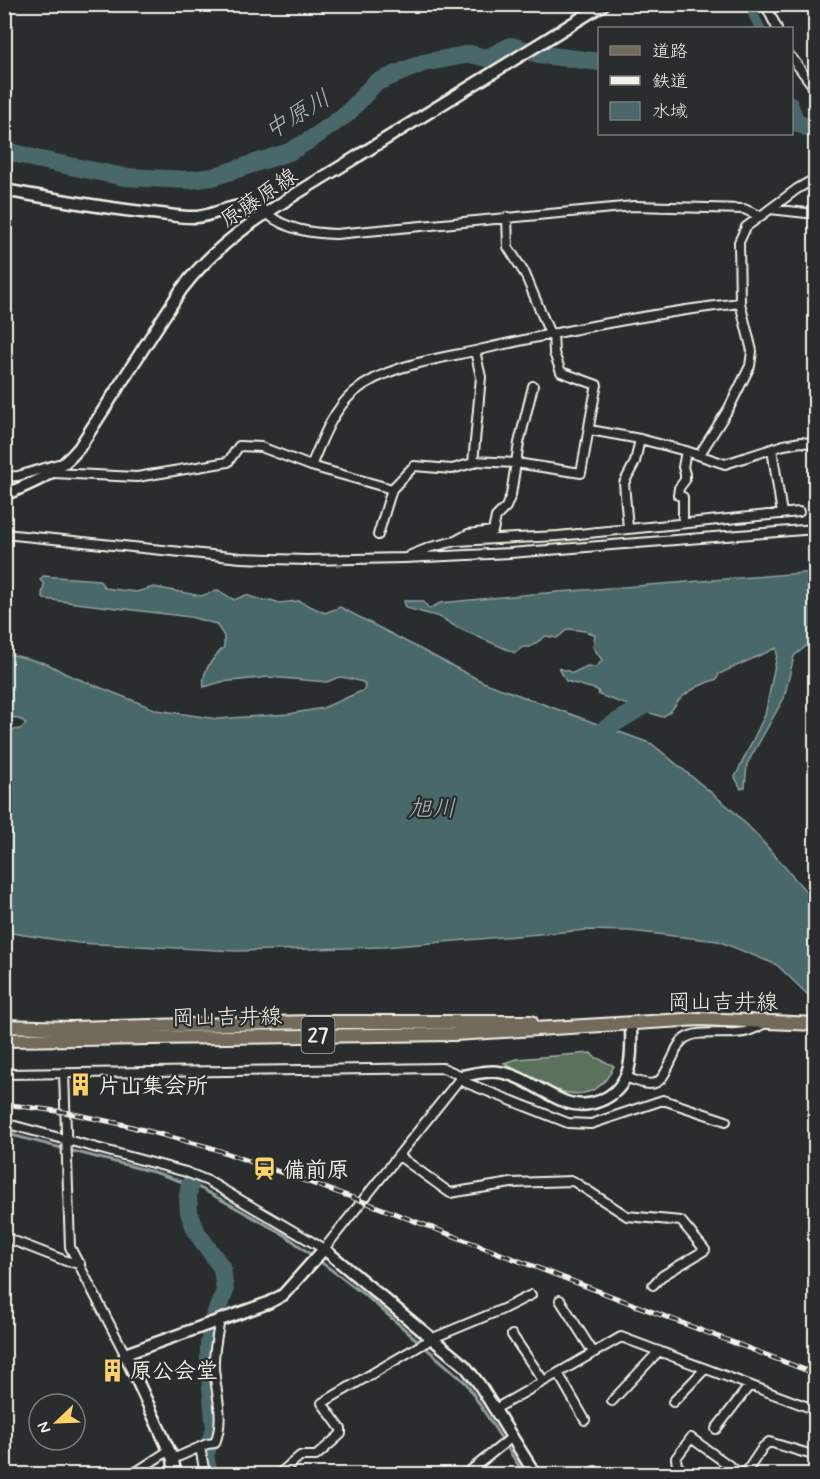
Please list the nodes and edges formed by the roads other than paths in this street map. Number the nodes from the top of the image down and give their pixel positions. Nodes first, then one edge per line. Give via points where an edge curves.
1 (604, 4) edge
2 (765, 4) edge
3 (776, 27) edge
4 (793, 59) edge
5 (816, 90) edge
6 (816, 178) edge
7 (4, 190) edge
8 (770, 209) junction
9 (267, 214) junction
10 (816, 214) edge
11 (760, 216) junction
12 (507, 217) junction
13 (740, 303) junction
14 (552, 334) junction
15 (475, 351) junction
16 (533, 386) dead end
17 (590, 430) junction
18 (640, 439) junction
19 (816, 444) edge
20 (772, 449) junction
21 (686, 451) junction
22 (700, 454) junction
23 (474, 461) junction
24 (68, 462) junction
25 (516, 463) junction
26 (311, 466) junction
27 (53, 473) junction
28 (4, 477) edge
29 (392, 489) junction
30 (4, 492) edge
31 (799, 512) dead end
32 (782, 514) junction
33 (682, 522) junction
34 (628, 528) junction
35 (816, 529) edge
36 (4, 534) edge
37 (378, 535) dead end
38 (456, 541) junction
39 (404, 558) junction
40 (767, 1022) junction
41 (631, 1023) junction
42 (816, 1024) edge
43 (4, 1026) edge
44 (4, 1040) edge
45 (64, 1073) junction
46 (4, 1074) edge
47 (626, 1077) junction
48 (461, 1078) junction
49 (726, 1121) dead end
50 (4, 1123) edge
51 (67, 1145) junction
52 (399, 1156) junction
53 (4, 1237) edge
54 (319, 1254) junction
55 (80, 1264) junction
56 (653, 1285) dead end
57 (531, 1294) dead end
58 (560, 1300) dead end
59 (215, 1322) junction
60 (512, 1335) dead end
61 (426, 1342) junction
62 (659, 1351) junction
63 (593, 1352) junction
64 (125, 1354) junction
65 (705, 1369) junction
66 (558, 1373) junction
67 (543, 1380) junction
68 (749, 1386) junction
69 (612, 1401) dead end
70 (673, 1402) dead end
71 (495, 1409) junction
72 (816, 1410) edge
73 (585, 1420) dead end
74 (716, 1429) dead end
75 (506, 1441) junction
76 (207, 1445) junction
77 (170, 1455) junction
78 (816, 1456) edge
79 (133, 1474) edge
80 (175, 1474) edge
81 (205, 1474) edge
82 (279, 1474) edge
83 (466, 1474) edge
84 (535, 1474) edge
85 (688, 1474) edge
86 (743, 1474) edge

1 - 9 main road, 原藤原線
2 - 3 street
4 - 5 street
6 - 8 street
7 - 9 main road via 116,210 195,217 246,205 261,208
8 - 10 street
8 - 11 street
9 - 12 street via 290,228 317,234
9 - 24 main road, 原藤原線 via 221,246 195,272
11 - 12 street via 744,209 634,206
11 - 13 street via 746,228 739,242
12 - 14 street via 508,247
13 - 14 street via 629,318
13 - 22 street via 752,351 750,366
14 - 15 street
14 - 17 street via 561,372 597,385
15 - 23 street via 481,377
15 - 26 street via 412,366 376,378 356,390 330,424
16 - 25 street
17 - 18 street
17 - 25 street via 580,473
18 - 21 street
18 - 34 street via 635,462 624,483
19 - 20 street via 801,442
20 - 22 street via 725,464
20 - 32 street
21 - 22 street
21 - 33 street via 685,480 678,495 683,497
23 - 25 street
23 - 29 street via 452,469 414,466
24 - 27 main road, 原藤原線
24 - 28 street
25 - 38 street via 511,495 496,517 493,531 468,534
26 - 27 street via 261,447 239,446 228,462 162,474 137,477
26 - 29 street
27 - 30 main road, 原藤原線
29 - 37 street
31 - 32 street
32 - 33 street
33 - 34 street
34 - 38 street
35 - 39 street
36 - 39 street via 241,558
38 - 39 street
40 - 41 main road, 岡山吉井線 / 27 via 700,1019
40 - 42 main road, 岡山吉井線 / 27
40 - 47 street via 747,1032 684,1038 663,1079 655,1084 645,1085
41 - 43 main road, 岡山吉井線 / 27
41 - 44 main road, 岡山吉井線 / 27 via 454,1034
41 - 47 main road
45 - 46 street
45 - 48 street via 443,1068
45 - 51 street
47 - 48 main road via 604,1099 580,1105 499,1072
48 - 49 street via 567,1123 591,1124 663,1100
48 - 52 street
50 - 51 street
51 - 54 street via 186,1172 208,1181
51 - 55 street via 70,1247
52 - 54 street
52 - 56 street via 450,1193 511,1183 573,1181 627,1216 681,1221 705,1250
53 - 55 street
54 - 59 main road via 283,1295
54 - 61 main road
55 - 64 street
57 - 61 street
58 - 63 street
59 - 64 main road
59 - 76 street via 220,1430 214,1443
60 - 67 street
61 - 71 main road via 465,1366
61 - 82 street via 322,1403 341,1434 316,1456 300,1456
62 - 63 street via 621,1337
62 - 65 street
62 - 69 street
63 - 66 street
64 - 77 main road
65 - 68 street
65 - 70 street
66 - 67 street
66 - 73 street
67 - 71 street
68 - 72 street
68 - 74 street
71 - 75 main road
75 - 83 street
75 - 84 main road
76 - 77 street
76 - 81 street
77 - 79 street
77 - 80 main road
78 - 86 street via 769,1442
85 - 86 street via 677,1466 676,1458 691,1438

